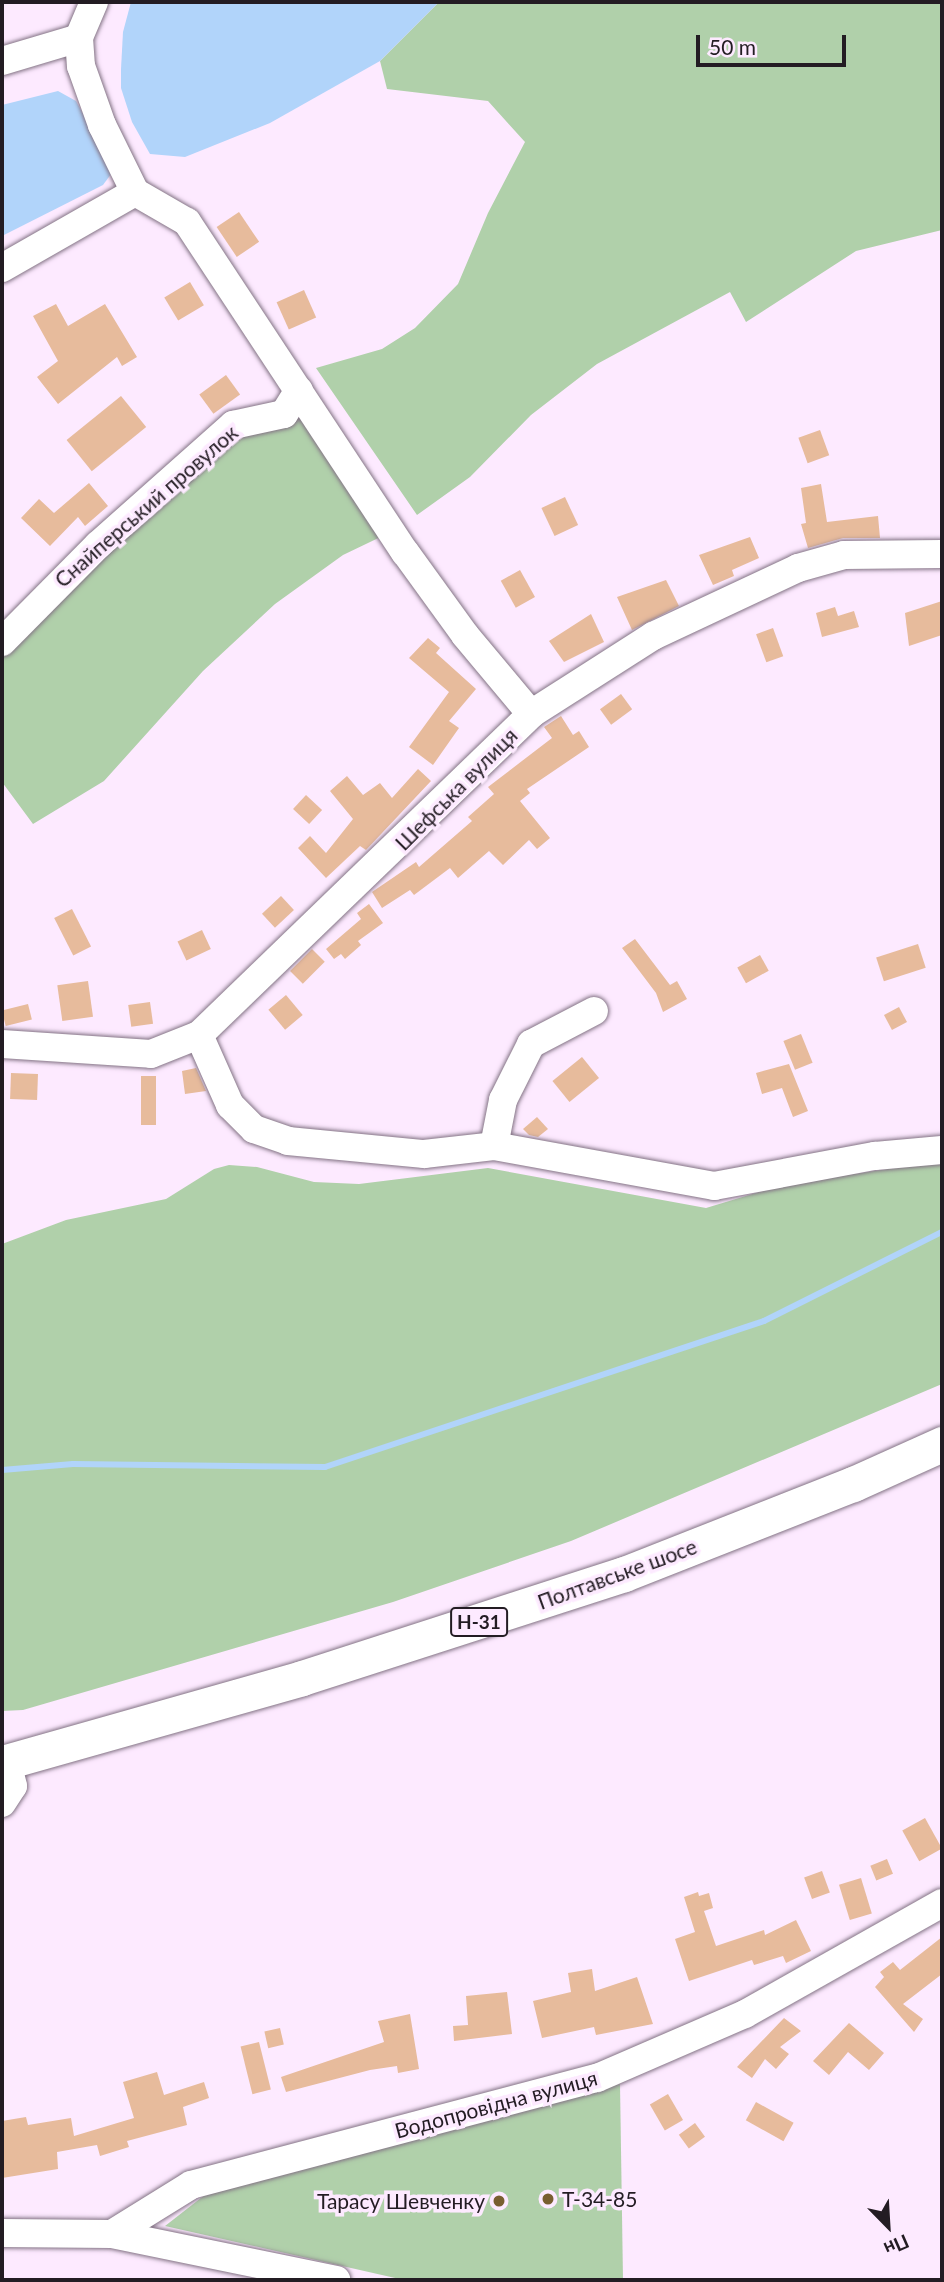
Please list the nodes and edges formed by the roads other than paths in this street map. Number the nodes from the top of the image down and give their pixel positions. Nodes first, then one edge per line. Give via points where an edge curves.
1 (94, 2) edge
2 (79, 38) junction
3 (2, 61) edge
4 (135, 192) junction
5 (2, 268) edge
6 (299, 390) junction
7 (942, 554) edge
8 (2, 642) edge
9 (531, 714) junction
10 (594, 1012) dead end
11 (199, 1035) junction
12 (2, 1044) edge
13 (494, 1146) junction
14 (942, 1150) edge
15 (942, 1444) edge
16 (4, 1762) edge
17 (2, 1802) edge
18 (942, 1903) edge
19 (2, 2233) edge
20 (112, 2234) junction
21 (336, 2280) edge

1 - 2 street
2 - 3 street
2 - 4 street via 81,66 102,125
4 - 5 street
4 - 6 street via 187,222
6 - 8 street, Снайперський провулок via 284,414 233,425 98,544
6 - 9 street via 413,562
7 - 9 street, Шефська вулиця via 844,555 798,568 653,636
9 - 11 street, Шефська вулиця
10 - 13 street via 531,1044 503,1100
11 - 12 street, Шефська вулиця via 151,1054
11 - 13 street via 230,1105 254,1129 288,1141 424,1154
13 - 14 street via 714,1186 875,1156
15 - 16 main road, Полтавське шосе / Н-31 via 624,1574 302,1678
16 - 17 street via 13,1786
18 - 20 street, Водопровідна вулиця via 744,2014 597,2078 191,2185
19 - 20 street
20 - 21 street

